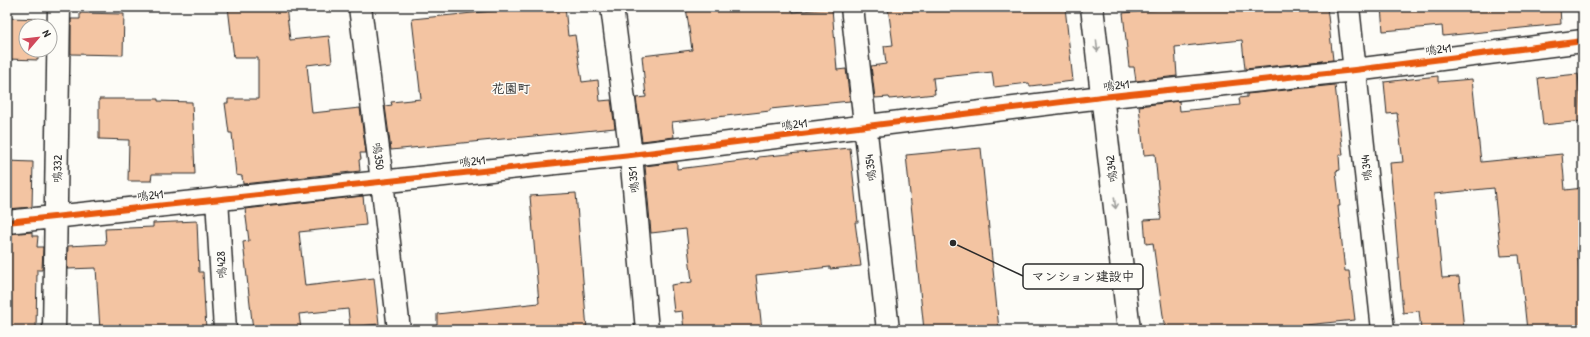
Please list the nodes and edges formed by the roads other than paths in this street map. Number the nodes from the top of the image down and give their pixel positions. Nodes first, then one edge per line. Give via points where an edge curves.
1 (59, 7) edge
2 (360, 7) edge
3 (612, 7) edge
4 (852, 7) edge
5 (1092, 7) edge
6 (1348, 7) edge
7 (1583, 41) edge
8 (1355, 70) junction
9 (1102, 97) junction
10 (866, 126) junction
11 (631, 155) junction
12 (382, 181) junction
13 (217, 199) junction
14 (57, 216) junction
15 (7, 222) edge
16 (54, 330) edge
17 (225, 330) edge
18 (398, 330) edge
19 (647, 330) edge
20 (888, 330) edge
21 (1129, 330) edge
22 (1383, 330) edge

1 - 14 street, 鳴332
2 - 12 street, 鳴350
3 - 11 street, 鳴351
4 - 10 street, 鳴354
5 -> 9 street, 鳴342
6 - 8 street, 鳴344
7 - 8 street, 鳴241
8 - 9 street, 鳴241
8 - 22 street, 鳴344
9 - 10 street, 鳴241
9 -> 21 street, 鳴342
10 - 11 street, 鳴241
10 - 20 street, 鳴354
11 - 12 street, 鳴241
11 - 19 street, 鳴351
12 - 13 street, 鳴241
12 - 18 street, 鳴350
13 - 14 street, 鳴241
13 - 17 street, 鳴428
14 - 15 street, 鳴241
14 - 16 street, 鳴332

